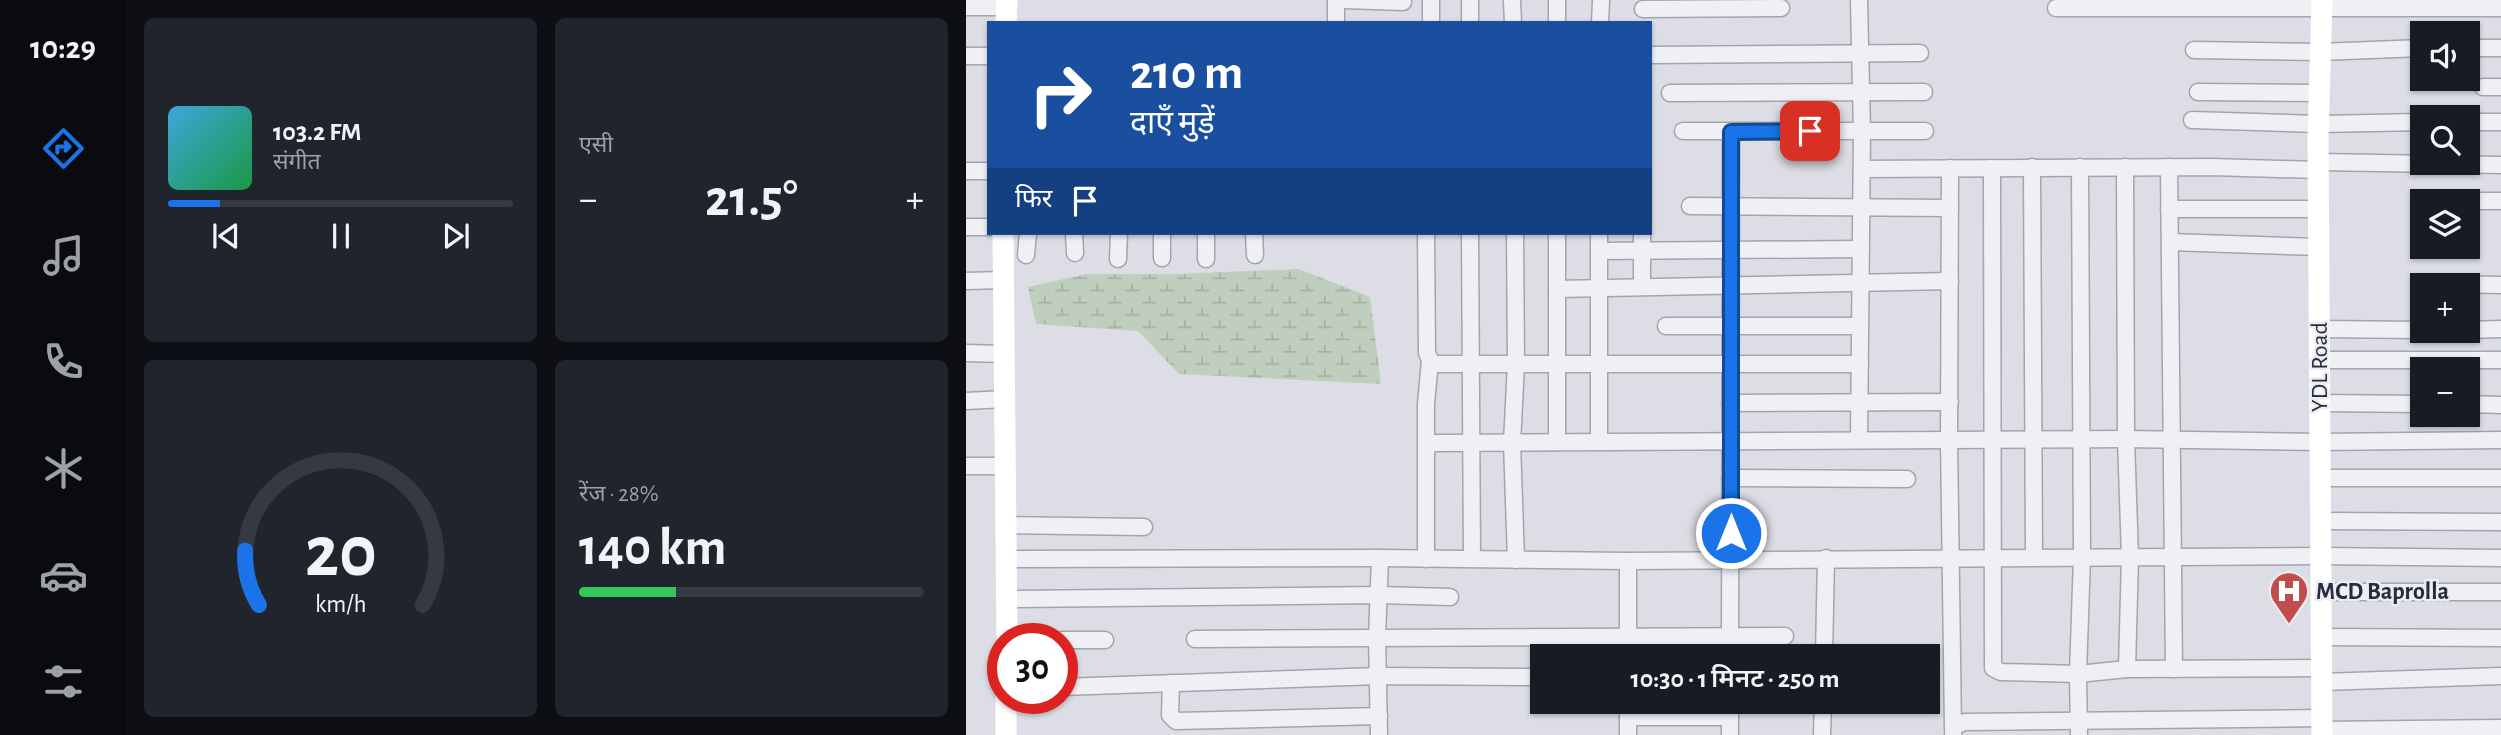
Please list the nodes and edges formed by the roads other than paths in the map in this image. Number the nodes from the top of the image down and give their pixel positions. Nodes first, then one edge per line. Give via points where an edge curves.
1 (1336, 0) edge
2 (1345, 0) edge
3 (1432, 0) edge
4 (1471, 0) edge
5 (1513, 0) edge
6 (1557, 0) edge
7 (1601, 0) edge
8 (1859, 0) edge
9 (1403, 2) dead end
10 (2321, 4) edge
11 (966, 7) edge
12 (1781, 8) dead end
13 (2056, 8) dead end
14 (2501, 8) edge
15 (1007, 10) edge
16 (1643, 10) edge
17 (1336, 21) edge
18 (1431, 21) edge
19 (1470, 21) edge
20 (1513, 21) edge
21 (1557, 21) edge
22 (1600, 21) edge
23 (2410, 48) edge
24 (2480, 48) edge
25 (2501, 48) edge
26 (2193, 50) dead end
27 (2320, 52) junction
28 (1861, 53) junction
29 (1920, 53) dead end
30 (1652, 55) edge
31 (966, 56) edge
32 (987, 56) edge
33 (2483, 87) dead end
34 (2501, 87) edge
35 (1924, 92) dead end
36 (2198, 92) dead end
37 (1670, 93) dead end
38 (1862, 93) junction
39 (2319, 93) junction
40 (2192, 120) dead end
41 (2410, 122) edge
42 (2480, 122) edge
43 (2501, 122) edge
44 (2318, 124) junction
45 (1683, 131) dead end
46 (1862, 131) junction
47 (1925, 131) dead end
48 (1731, 132) junction
49 (2501, 165) edge
50 (2318, 166) junction
51 (2032, 167) junction
52 (2080, 167) junction
53 (2125, 167) junction
54 (2169, 167) junction
55 (1950, 168) junction
56 (1992, 168) junction
57 (1862, 169) junction
58 (966, 171) edge
59 (987, 172) edge
60 (2480, 201) edge
61 (2501, 201) edge
62 (1690, 206) dead end
63 (1861, 207) junction
64 (1730, 208) junction
65 (1950, 208) junction
66 (2169, 209) junction
67 (2318, 209) junction
68 (966, 227) edge
69 (987, 227) edge
70 (1003, 235) edge
71 (1028, 235) edge
72 (1074, 235) edge
73 (1119, 235) edge
74 (1162, 235) edge
75 (1206, 235) edge
76 (1254, 235) edge
77 (1426, 235) edge
78 (1470, 235) edge
79 (1515, 235) edge
80 (1557, 235) edge
81 (1599, 235) edge
82 (1642, 235) edge
83 (2170, 242) junction
84 (2319, 247) junction
85 (1861, 249) junction
86 (1642, 250) junction
87 (1730, 250) junction
88 (1599, 251) junction
89 (1075, 253) dead end
90 (1026, 255) dead end
91 (1255, 255) dead end
92 (1162, 258) dead end
93 (1118, 259) dead end
94 (1206, 259) dead end
95 (966, 281) edge
96 (1003, 281) junction
97 (1950, 281) junction
98 (1861, 284) junction
99 (2480, 285) edge
100 (2501, 285) edge
101 (1730, 286) junction
102 (1642, 287) junction
103 (1598, 288) junction
104 (1558, 289) junction
105 (1667, 326) dead end
106 (1730, 326) junction
107 (1860, 326) junction
108 (2319, 329) junction
109 (2501, 329) edge
110 (2410, 330) edge
111 (2480, 330) edge
112 (966, 353) edge
113 (1004, 354) junction
114 (1430, 360) junction
115 (2319, 360) junction
116 (2501, 360) edge
117 (1516, 364) junction
118 (1860, 364) junction
119 (1471, 365) junction
120 (1558, 365) junction
121 (1599, 365) junction
122 (1730, 365) junction
123 (1005, 399) junction
124 (966, 401) edge
125 (1950, 402) junction
126 (1730, 403) junction
127 (1860, 403) junction
128 (2320, 403) junction
129 (2410, 404) edge
130 (2480, 404) edge
131 (2501, 405) edge
132 (2081, 439) junction
133 (2126, 439) junction
134 (1859, 440) junction
135 (1950, 440) junction
136 (1994, 440) junction
137 (2033, 440) junction
138 (2172, 440) junction
139 (2501, 440) edge
140 (1730, 441) junction
141 (1557, 442) junction
142 (1599, 442) junction
143 (2320, 442) junction
144 (1471, 443) junction
145 (1513, 443) junction
146 (1426, 448) junction
147 (966, 466) edge
148 (1006, 466) junction
149 (1730, 478) junction
150 (2320, 478) junction
151 (2501, 478) edge
152 (1907, 479) dead end
153 (2321, 521) junction
154 (2501, 522) edge
155 (1006, 525) junction
156 (1144, 527) dead end
157 (2171, 556) junction
158 (2321, 556) junction
159 (2035, 557) junction
160 (2082, 557) junction
161 (2130, 557) junction
162 (1380, 558) junction
163 (1826, 558) junction
164 (1951, 558) junction
165 (1992, 558) junction
166 (2501, 558) edge
167 (1007, 559) junction
168 (1426, 559) junction
169 (1472, 559) junction
170 (1516, 560) junction
171 (1628, 561) junction
172 (1731, 561) junction
173 (2321, 592) junction
174 (2501, 592) edge
175 (1379, 595) junction
176 (1450, 597) dead end
177 (1007, 598) junction
178 (1007, 623) edge
179 (1785, 636) dead end
180 (1377, 637) junction
181 (1628, 637) junction
182 (2322, 637) junction
183 (1730, 638) junction
184 (2501, 638) edge
185 (1195, 639) dead end
186 (1078, 640) edge
187 (1105, 640) dead end
188 (1628, 644) edge
189 (1730, 644) edge
190 (1825, 644) edge
191 (2174, 668) junction
192 (2127, 669) junction
193 (2078, 674) junction
194 (2322, 675) junction
195 (1378, 676) junction
196 (2501, 676) edge
197 (1530, 677) edge
198 (1171, 683) junction
199 (1078, 686) edge
200 (1006, 714) edge
201 (1628, 714) edge
202 (1730, 714) edge
203 (1823, 714) edge
204 (1379, 716) junction
205 (2322, 728) edge
206 (2501, 728) edge
207 (2079, 729) edge
208 (1953, 732) edge
209 (1006, 735) edge
210 (1379, 735) edge
211 (1628, 735) edge
212 (1730, 735) edge
213 (1822, 735) edge

1 - 17 street
2 - 9 street
3 - 18 street
4 - 19 street
5 - 20 street
6 - 21 street
7 - 22 street
8 - 28 street
10 - 13 street
10 - 14 street
10 - 27 street, YDL Road
11 - 15 street
12 - 16 street
23 - 27 street
24 - 25 street
26 - 27 street
27 - 39 street, YDL Road
28 - 29 street
28 - 30 street
28 - 38 street
31 - 32 street
33 - 34 street
35 - 38 street
36 - 39 street
37 - 38 street
38 - 46 street
39 - 44 street, YDL Road
40 - 44 street
41 - 44 street
42 - 43 street
44 - 50 street, YDL Road
45 - 48 street
46 - 47 street
46 - 48 street
46 - 57 street
48 - 64 street
49 - 50 street
50 - 54 street
50 - 67 street, YDL Road
51 - 52 street
51 - 56 street
51 - 137 street
52 - 53 street
52 - 132 street
53 - 54 street
53 - 133 street
54 - 66 street
55 - 56 street
55 - 57 street
55 - 65 street
56 - 136 street
57 - 63 street
58 - 59 street
60 - 61 street
62 - 64 street
63 - 64 street
63 - 65 street
63 - 85 street
64 - 87 street
65 - 97 street
66 - 67 street
66 - 83 street
67 - 84 street, YDL Road
68 - 69 street
70 - 96 street
71 - 90 street
72 - 89 street
73 - 93 street
74 - 92 street
75 - 94 street
76 - 91 street
77 - 114 street
78 - 119 street
79 - 117 street
80 - 104 street
81 - 88 street
82 - 86 street
83 - 84 street
83 - 138 street
84 - 108 street, YDL Road
85 - 87 street
85 - 98 street
86 - 87 street
86 - 88 street
86 - 102 street
87 - 101 street
88 - 103 street
95 - 96 street
96 - 113 street
97 - 98 street
97 - 125 street
98 - 101 street
98 - 107 street
99 - 100 street
101 - 102 street
101 - 106 street
102 - 103 street
103 - 104 street
103 - 121 street
104 - 120 street
105 - 106 street
106 - 107 street
106 - 122 street
107 - 118 street
108 - 110 street
108 - 115 street, YDL Road
109 - 111 street
112 - 113 street
113 - 123 street
114 - 119 street
114 - 146 street
115 - 116 street
115 - 128 street, YDL Road
117 - 119 street
117 - 120 street
117 - 145 street
118 - 122 street
118 - 127 street
119 - 144 street
120 - 121 street
120 - 141 street
121 - 122 street
121 - 142 street
122 - 126 street
123 - 124 street
123 - 148 street
125 - 127 street
125 - 135 street
126 - 127 street
126 - 140 street
127 - 134 street
128 - 129 street
128 - 143 street, YDL Road
130 - 131 street
132 - 133 street
132 - 137 street
132 - 160 street
133 - 138 street
133 - 161 street
134 - 135 street
134 - 140 street
135 - 136 street
135 - 164 street
136 - 137 street
136 - 165 street
137 - 159 street
138 - 143 street
138 - 157 street
139 - 143 street
140 - 142 street
140 - 149 street
141 - 142 street
141 - 145 street
143 - 150 street, YDL Road
144 - 145 street
144 - 146 street via 1433,443
144 - 169 street
145 - 170 street
146 - 168 street
147 - 148 street
148 - 155 street
149 - 152 street
149 - 172 street
150 - 151 street
150 - 153 street, YDL Road
153 - 154 street
153 - 158 street, YDL Road
155 - 156 street
155 - 167 street
157 - 158 street
157 - 161 street
157 - 191 street
158 - 166 street
158 - 173 street, YDL Road
159 - 160 street
159 - 165 street
160 - 161 street
160 - 193 street
161 - 192 street
162 - 167 street
162 - 168 street
162 - 175 street
163 - 164 street
163 - 172 street
163 - 190 street
164 - 165 street
164 - 208 street
165 - 193 street via 1993,668
167 - 177 street
168 - 169 street
169 - 170 street
170 - 171 street
171 - 172 street
171 - 181 street
172 - 183 street
173 - 174 street
173 - 182 street, YDL Road
175 - 176 street
175 - 177 street
175 - 180 street
177 - 178 street
179 - 183 street
180 - 181 street
180 - 185 street
180 - 195 street
181 - 183 street
181 - 188 street
182 - 184 street
182 - 194 street, YDL Road
183 - 189 street
186 - 187 street
191 - 192 street
191 - 194 street
192 - 193 street
193 - 207 street
194 - 196 street
194 - 205 street, YDL Road
195 - 197 street
195 - 198 street
195 - 204 street
198 - 199 street
198 - 204 street via 1170,715 1176,720
200 - 209 street
201 - 211 street
202 - 212 street
203 - 213 street
204 - 210 street
205 - 206 street
205 - 207 street
207 - 208 street via 1965,722 1958,723

